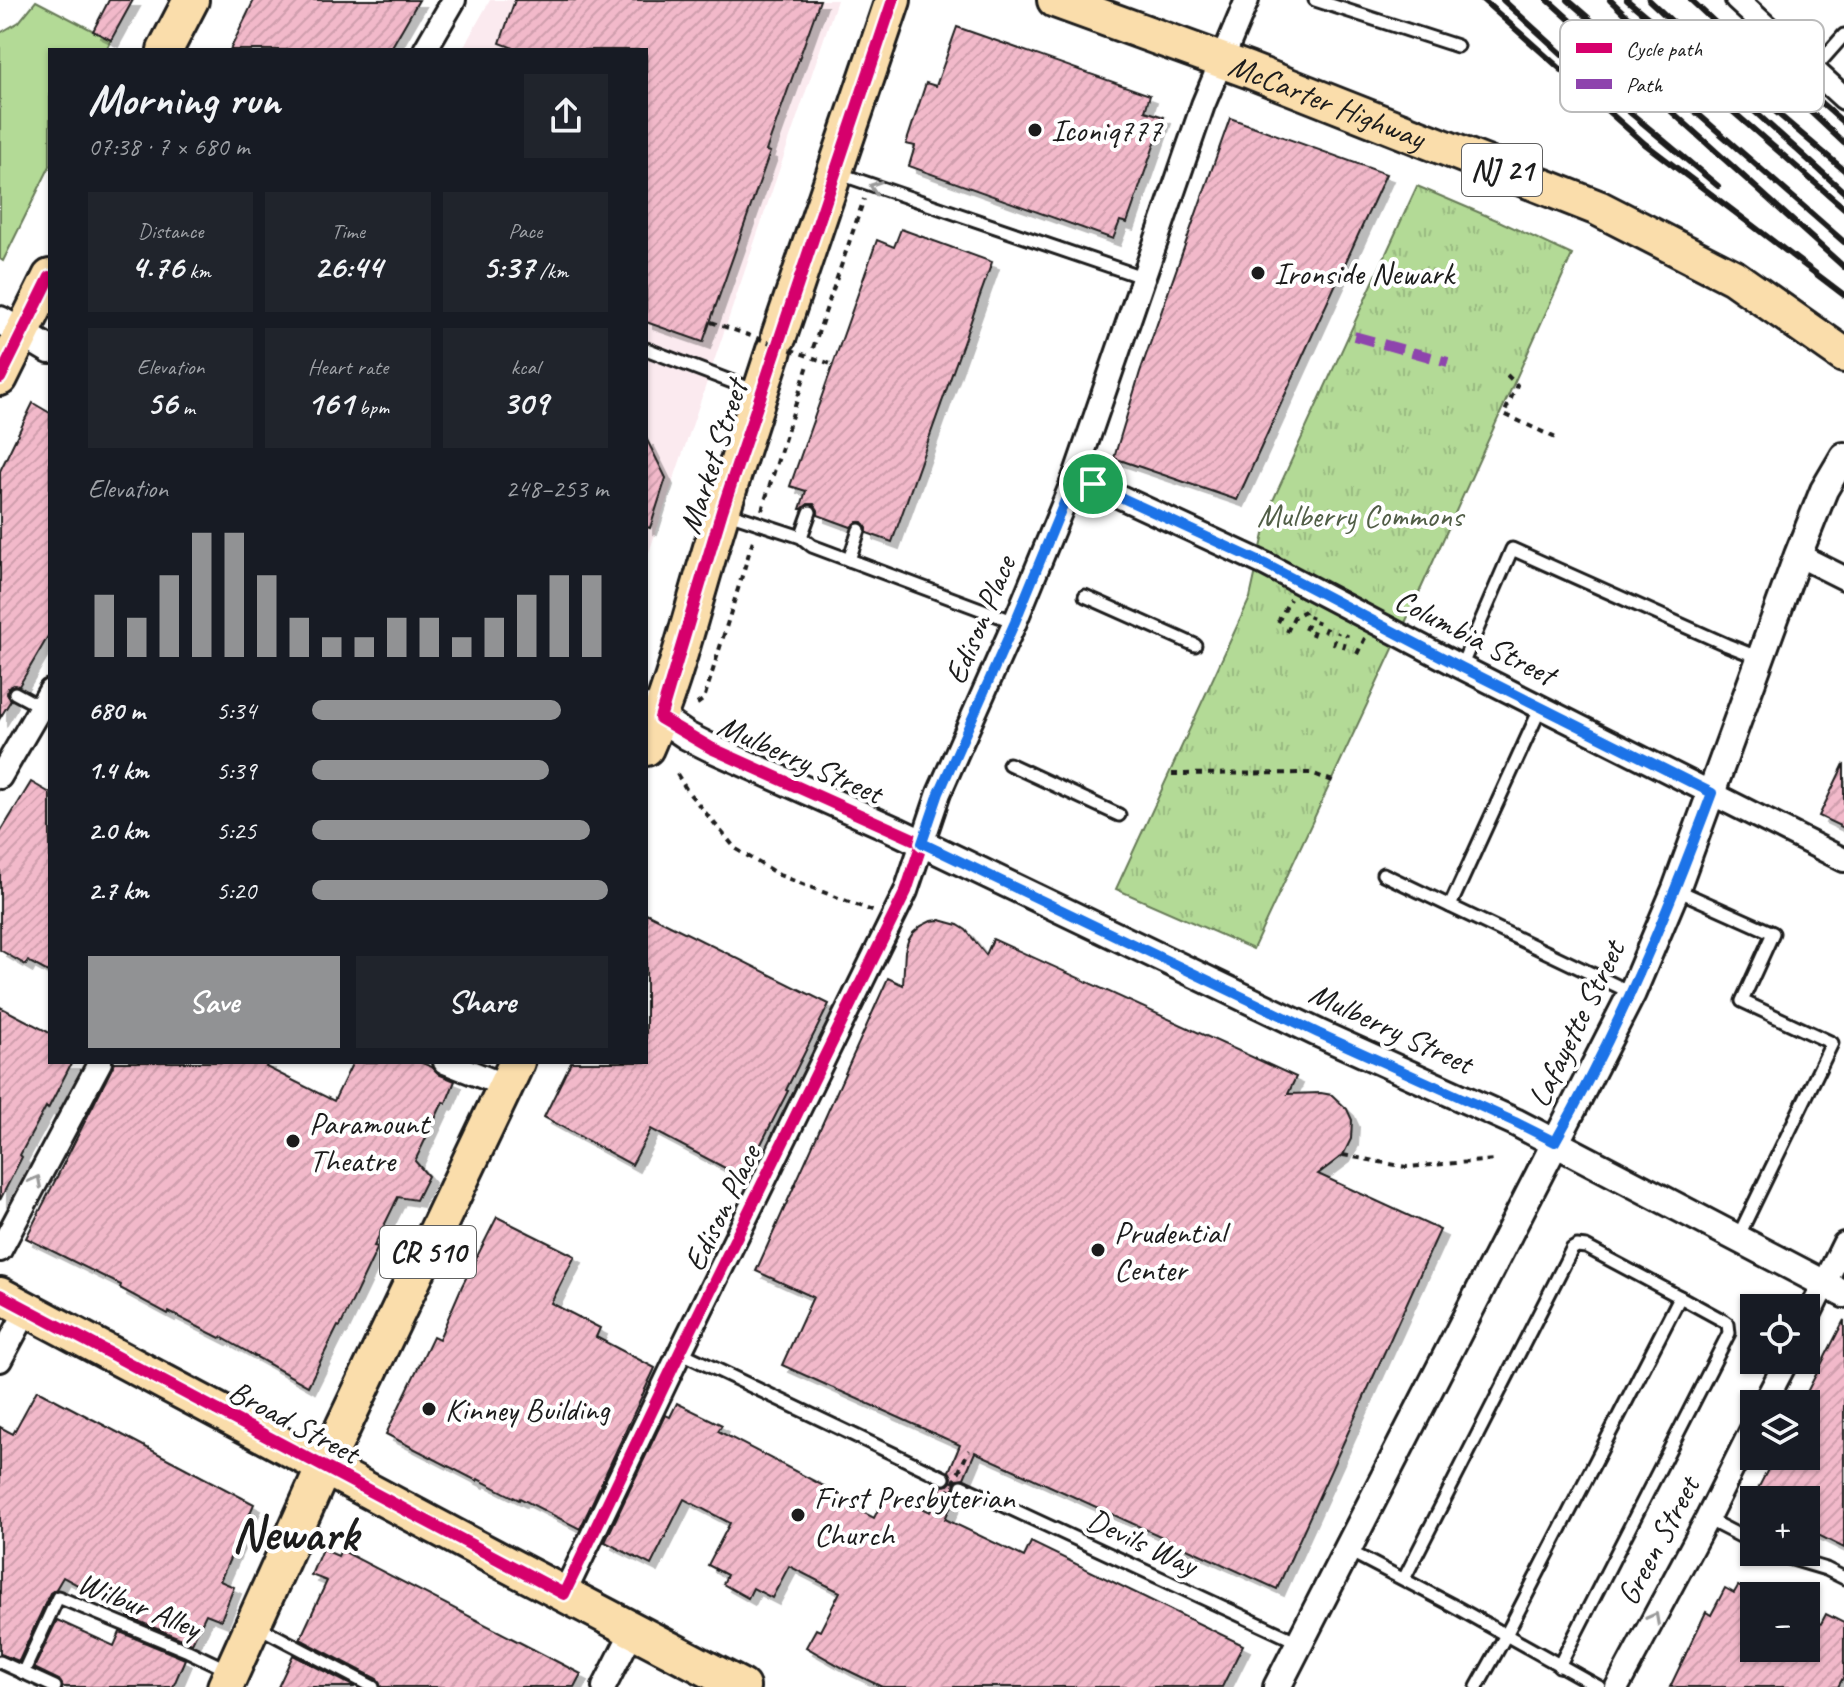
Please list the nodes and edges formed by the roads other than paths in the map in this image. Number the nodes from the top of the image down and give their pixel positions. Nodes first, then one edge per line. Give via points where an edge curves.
1 (191, 0) edge
2 (454, 0) edge
3 (893, 0) edge
4 (1055, 0) edge
5 (1247, 0) edge
6 (1315, 0) edge
7 (1737, 0) edge
8 (1759, 20) edge
9 (1844, 35) edge
10 (1457, 46) dead end
11 (166, 48) edge
12 (426, 48) edge
13 (1824, 58) edge
14 (1222, 60) junction
15 (1824, 80) edge
16 (1844, 98) edge
17 (834, 172) junction
18 (1142, 277) junction
19 (48, 281) edge
20 (24, 335) edge
21 (648, 350) edge
22 (1844, 355) edge
23 (0, 378) edge
24 (760, 392) junction
25 (1844, 456) edge
26 (1075, 476) junction
27 (722, 511) junction
28 (810, 512) dead end
29 (859, 530) dead end
30 (801, 537) junction
31 (1798, 555) junction
32 (849, 560) junction
33 (1844, 578) edge
34 (1085, 596) dead end
35 (1015, 622) junction
36 (1195, 645) dead end
37 (1761, 658) junction
38 (1461, 667) junction
39 (15, 693) dead end
40 (46, 699) edge
41 (1541, 707) junction
42 (651, 725) edge
43 (1009, 764) dead end
44 (0, 777) edge
45 (1712, 793) junction
46 (1119, 815) dead end
47 (922, 843) junction
48 (1844, 860) edge
49 (1383, 874) dead end
50 (1676, 889) junction
51 (1450, 906) junction
52 (1632, 993) junction
53 (99, 1064) edge
54 (456, 1064) edge
55 (512, 1074) edge
56 (1555, 1142) junction
57 (1738, 1237) junction
58 (1844, 1244) edge
59 (0, 1250) edge
60 (1834, 1289) edge
61 (1680, 1297) junction
62 (14, 1303) edge
63 (1820, 1305) edge
64 (680, 1352) junction
65 (0, 1360) edge
66 (1740, 1453) edge
67 (324, 1467) junction
68 (944, 1478) dead end
69 (962, 1486) dead end
70 (1707, 1519) junction
71 (1740, 1536) edge
72 (1347, 1550) junction
73 (1816, 1566) edge
74 (1844, 1578) edge
75 (1404, 1579) junction
76 (564, 1594) junction
77 (254, 1625) junction
78 (633, 1630) junction
79 (1506, 1635) junction
80 (1301, 1643) junction
81 (0, 1662) edge
82 (1559, 1666) junction
83 (23, 1673) junction
84 (228, 1679) edge
85 (55, 1687) edge
86 (373, 1687) edge
87 (604, 1687) edge
88 (742, 1687) edge
89 (1277, 1687) edge
90 (1477, 1687) edge
91 (1599, 1687) edge
92 (1617, 1687) edge

1 - 11 main road
2 - 12 street
3 - 17 main road, Market Street
4 - 14 main road, McCarter Highway / NJ 21
5 - 14 street, Edison Place
6 - 10 lane
7 - 8 street
9 - 13 lane
14 - 18 street, Edison Place
14 - 22 main road, McCarter Highway / NJ 21 via 1598,208 1733,277
15 - 16 street
18 -> 17 lane
17 - 24 main road, Market Street
18 - 26 street, Edison Place
19 - 20 main road
20 - 23 main road
21 - 24 lane
24 - 27 main road, Market Street
25 - 31 street, Lafayette Street
26 - 35 street, Edison Place
26 - 38 street, Columbia Street via 1265,564
27 - 30 lane
27 - 42 main road, Market Street
28 - 30 lane
29 - 32 lane
30 - 32 lane
31 - 33 street
31 - 37 street, Lafayette Street
32 - 35 lane
34 - 36 lane
35 - 47 street, Edison Place
37 - 38 lane via 1512,549
37 - 45 street, Lafayette Street
38 - 41 street, Columbia Street
39 - 40 lane
40 - 44 street
41 - 45 street, Columbia Street
41 - 51 lane
42 - 47 street, Mulberry Street via 687,736
43 - 46 lane
45 - 48 street, Columbia Street
45 - 50 street, Lafayette Street
47 - 56 street, Mulberry Street
47 - 64 street, Edison Place via 906,891
49 - 51 lane
50 - 52 street, Lafayette Street
50 - 57 lane via 1773,933 1742,1001 1832,1043
51 - 52 lane
52 - 56 street, Lafayette Street
59 -> 53 street
54 - 55 street
55 - 67 main road, CR 510
56 - 57 street, Mulberry Street
56 - 72 street, Lafayette Street
57 - 60 street, Mulberry Street
58 - 60 street
60 - 63 street
61 - 75 lane via 1586,1247 1572,1249
61 - 79 lane
61 - 82 lane via 1724,1321 1729,1333
62 - 65 street
62 - 67 main road, Broad Street
64 - 68 lane
64 - 76 street, Edison Place
66 - 70 street, Green Street
67 - 76 main road, Broad Street
67 - 77 main road, CR 510
69 - 80 lane, Devils Way
70 - 71 lane
92 -> 70 street, Green Street
72 - 75 lane
72 - 80 street, Lafayette Street
73 - 74 lane
75 - 79 lane
76 - 78 main road, Broad Street
77 - 84 main road, CR 510
77 - 86 lane
78 - 87 street
78 - 88 main road, Broad Street
79 - 82 lane
79 - 90 lane
80 - 89 street, Lafayette Street
81 - 83 lane
82 - 91 lane
83 - 84 lane, Wilbur Alley via 58,1597 188,1651
83 - 85 lane

